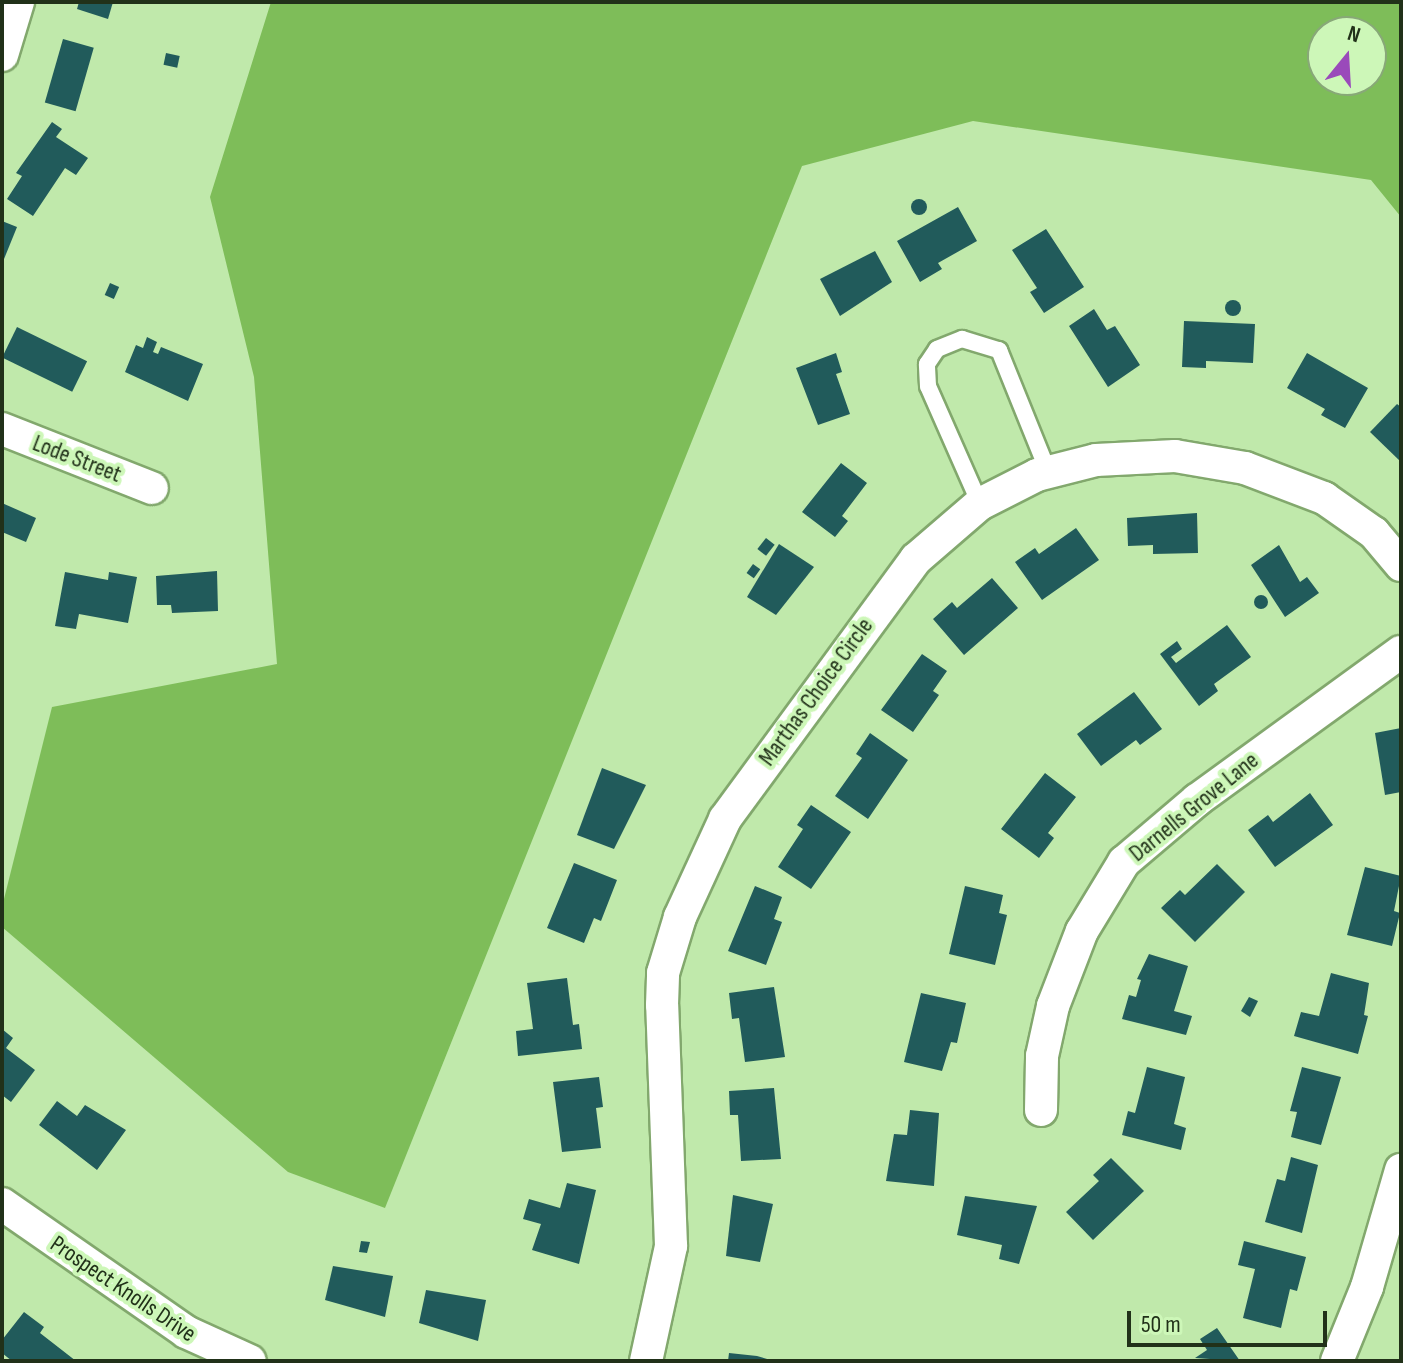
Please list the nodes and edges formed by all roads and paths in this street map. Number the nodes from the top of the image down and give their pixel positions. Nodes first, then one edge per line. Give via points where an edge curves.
1 (18, 2) edge
2 (2, 55) edge
3 (2, 429) edge
4 (1048, 471) junction
5 (152, 488) dead end
6 (980, 504) junction
7 (1401, 565) edge
8 (1401, 652) edge
9 (1041, 1110) dead end
10 (1401, 1170) edge
11 (2, 1204) edge
12 (250, 1361) edge
13 (646, 1361) edge
14 (1337, 1361) edge

1 - 2 street
3 - 5 street, Lode Street
4 - 6 street, Marthas Choice Circle
4 - 6 lane via 999,350 962,339 937,349 927,364 928,386
4 - 7 street, Marthas Choice Circle via 1131,456 1175,456 1245,468 1324,498 1374,533
6 - 13 street, Marthas Choice Circle via 916,559 876,607 725,819 692,884 663,973 671,1246
8 - 9 street, Darnells Grove Lane via 1197,800 1124,862 1082,931 1053,1006 1042,1056
10 - 14 street via 1367,1287
11 - 12 street, Prospect Knolls Drive via 186,1332

